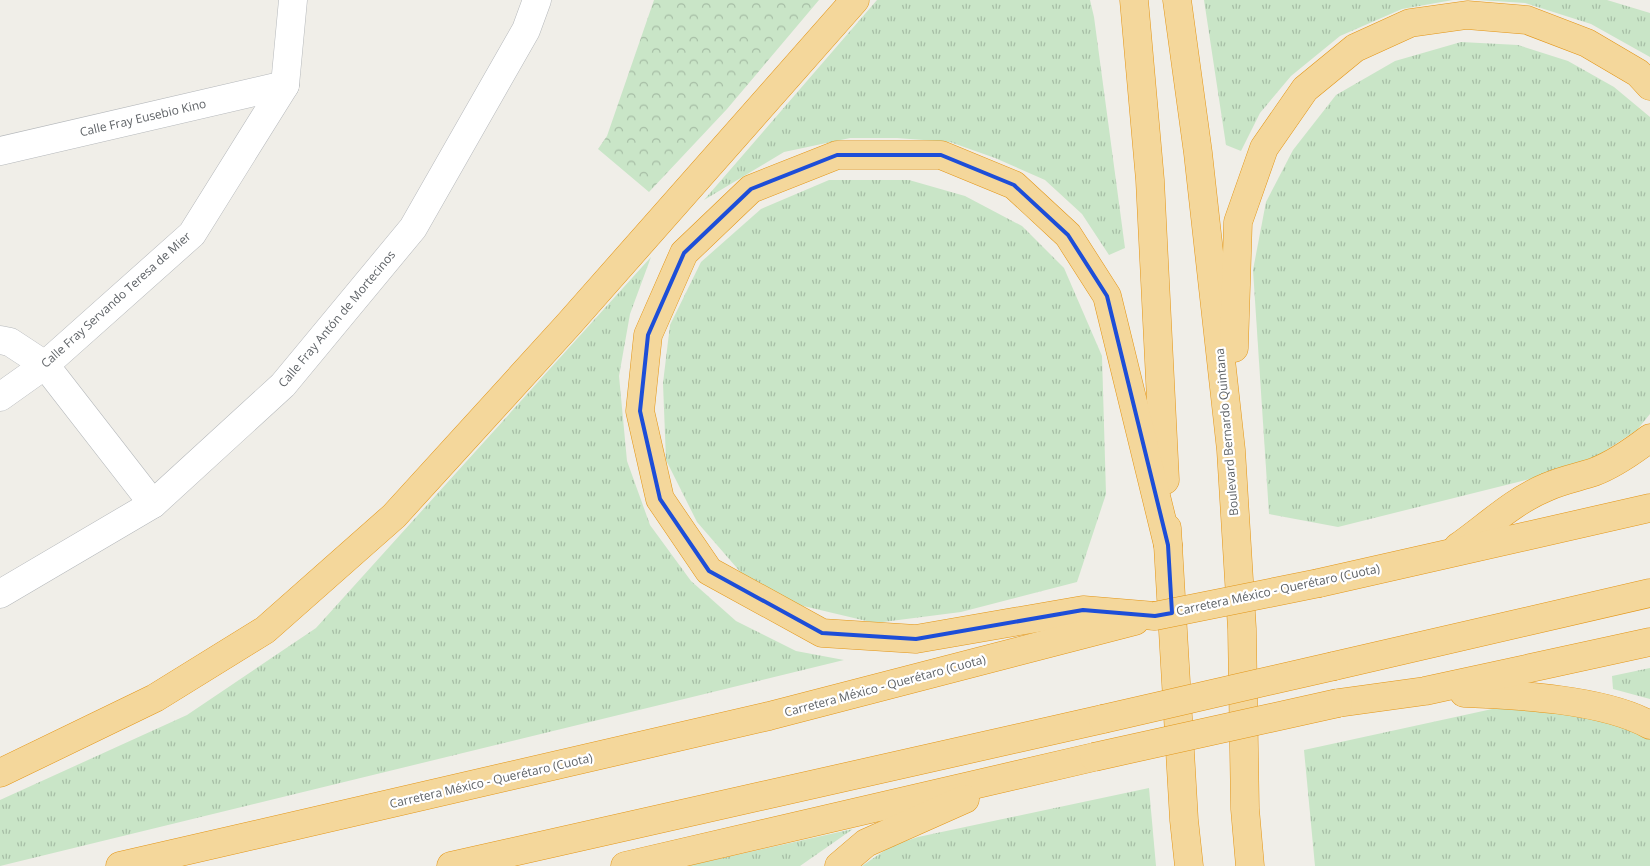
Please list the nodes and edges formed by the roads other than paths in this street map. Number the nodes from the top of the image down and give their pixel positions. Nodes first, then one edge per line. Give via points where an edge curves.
1 (293, 0) edge
2 (537, 0) edge
3 (855, 0) edge
4 (1134, 0) edge
5 (1177, 0) edge
6 (285, 85) junction
7 (1650, 86) edge
8 (0, 151) edge
9 (0, 340) edge
10 (45, 365) junction
11 (0, 397) edge
12 (1650, 438) edge
13 (1231, 450) junction
14 (153, 504) junction
15 (1650, 508) edge
16 (1168, 545) junction
17 (1450, 552) junction
18 (1650, 593) edge
19 (0, 594) edge
20 (1155, 616) junction
21 (1650, 642) edge
22 (1425, 691) junction
23 (1650, 725) edge
24 (0, 772) edge
25 (1023, 773) junction
26 (1245, 809) junction
27 (1184, 820) junction
28 (120, 866) edge
29 (450, 866) edge
30 (625, 866) edge
31 (839, 866) edge
32 (1184, 866) edge
33 (1190, 866) edge
34 (1250, 866) edge
35 (1264, 866) edge

1 - 6 street, Calle Fray Servando Teresa de Mier
2 - 14 street, Calle Fray Antón de Mortecinos via 526,30 413,228 283,385
3 - 24 highway via 568,325 394,516 265,630 155,698
4 - 16 highway via 1150,180
5 - 13 highway, Boulevard Bernardo Quintana via 1198,154
6 - 8 street, Calle Fray Eusebio Kino
6 - 10 street, Calle Fray Servando Teresa de Mier via 192,234
7 - 13 highway via 1638,73 1587,43 1527,20 1466,15 1410,24 1370,41 1355,48 1305,89 1264,148 1238,222
9 - 10 street via 10,342
10 - 11 street, Calle Fray Servando Teresa de Mier
10 - 14 street
12 - 17 highway via 1618,461 1546,487 1520,501
13 - 26 highway, Boulevard Bernardo Quintana via 1242,629
14 - 19 street, Calle Fray Antón de Mortecinos
15 - 17 highway, Carretera México - Querétaro (Cuota)
16 - 20 highway via 1107,296 1068,235 1014,185 941,155 837,155 751,189 684,254 648,335 640,411 660,499 710,571 822,633 916,639 1083,610
16 - 27 highway
17 - 20 highway, Carretera México - Querétaro (Cuota), bridge via 1319,583
18 - 29 highway, bridge
20 - 28 highway, Carretera México - Querétaro (Cuota) via 769,716
21 - 22 highway
22 - 23 highway via 1516,695 1572,702 1634,716
22 - 25 highway, bridge via 1338,703
25 - 30 highway
25 - 31 highway via 866,844
26 - 34 highway, Boulevard Bernardo Quintana
26 - 35 highway
27 - 32 highway
27 - 33 highway

